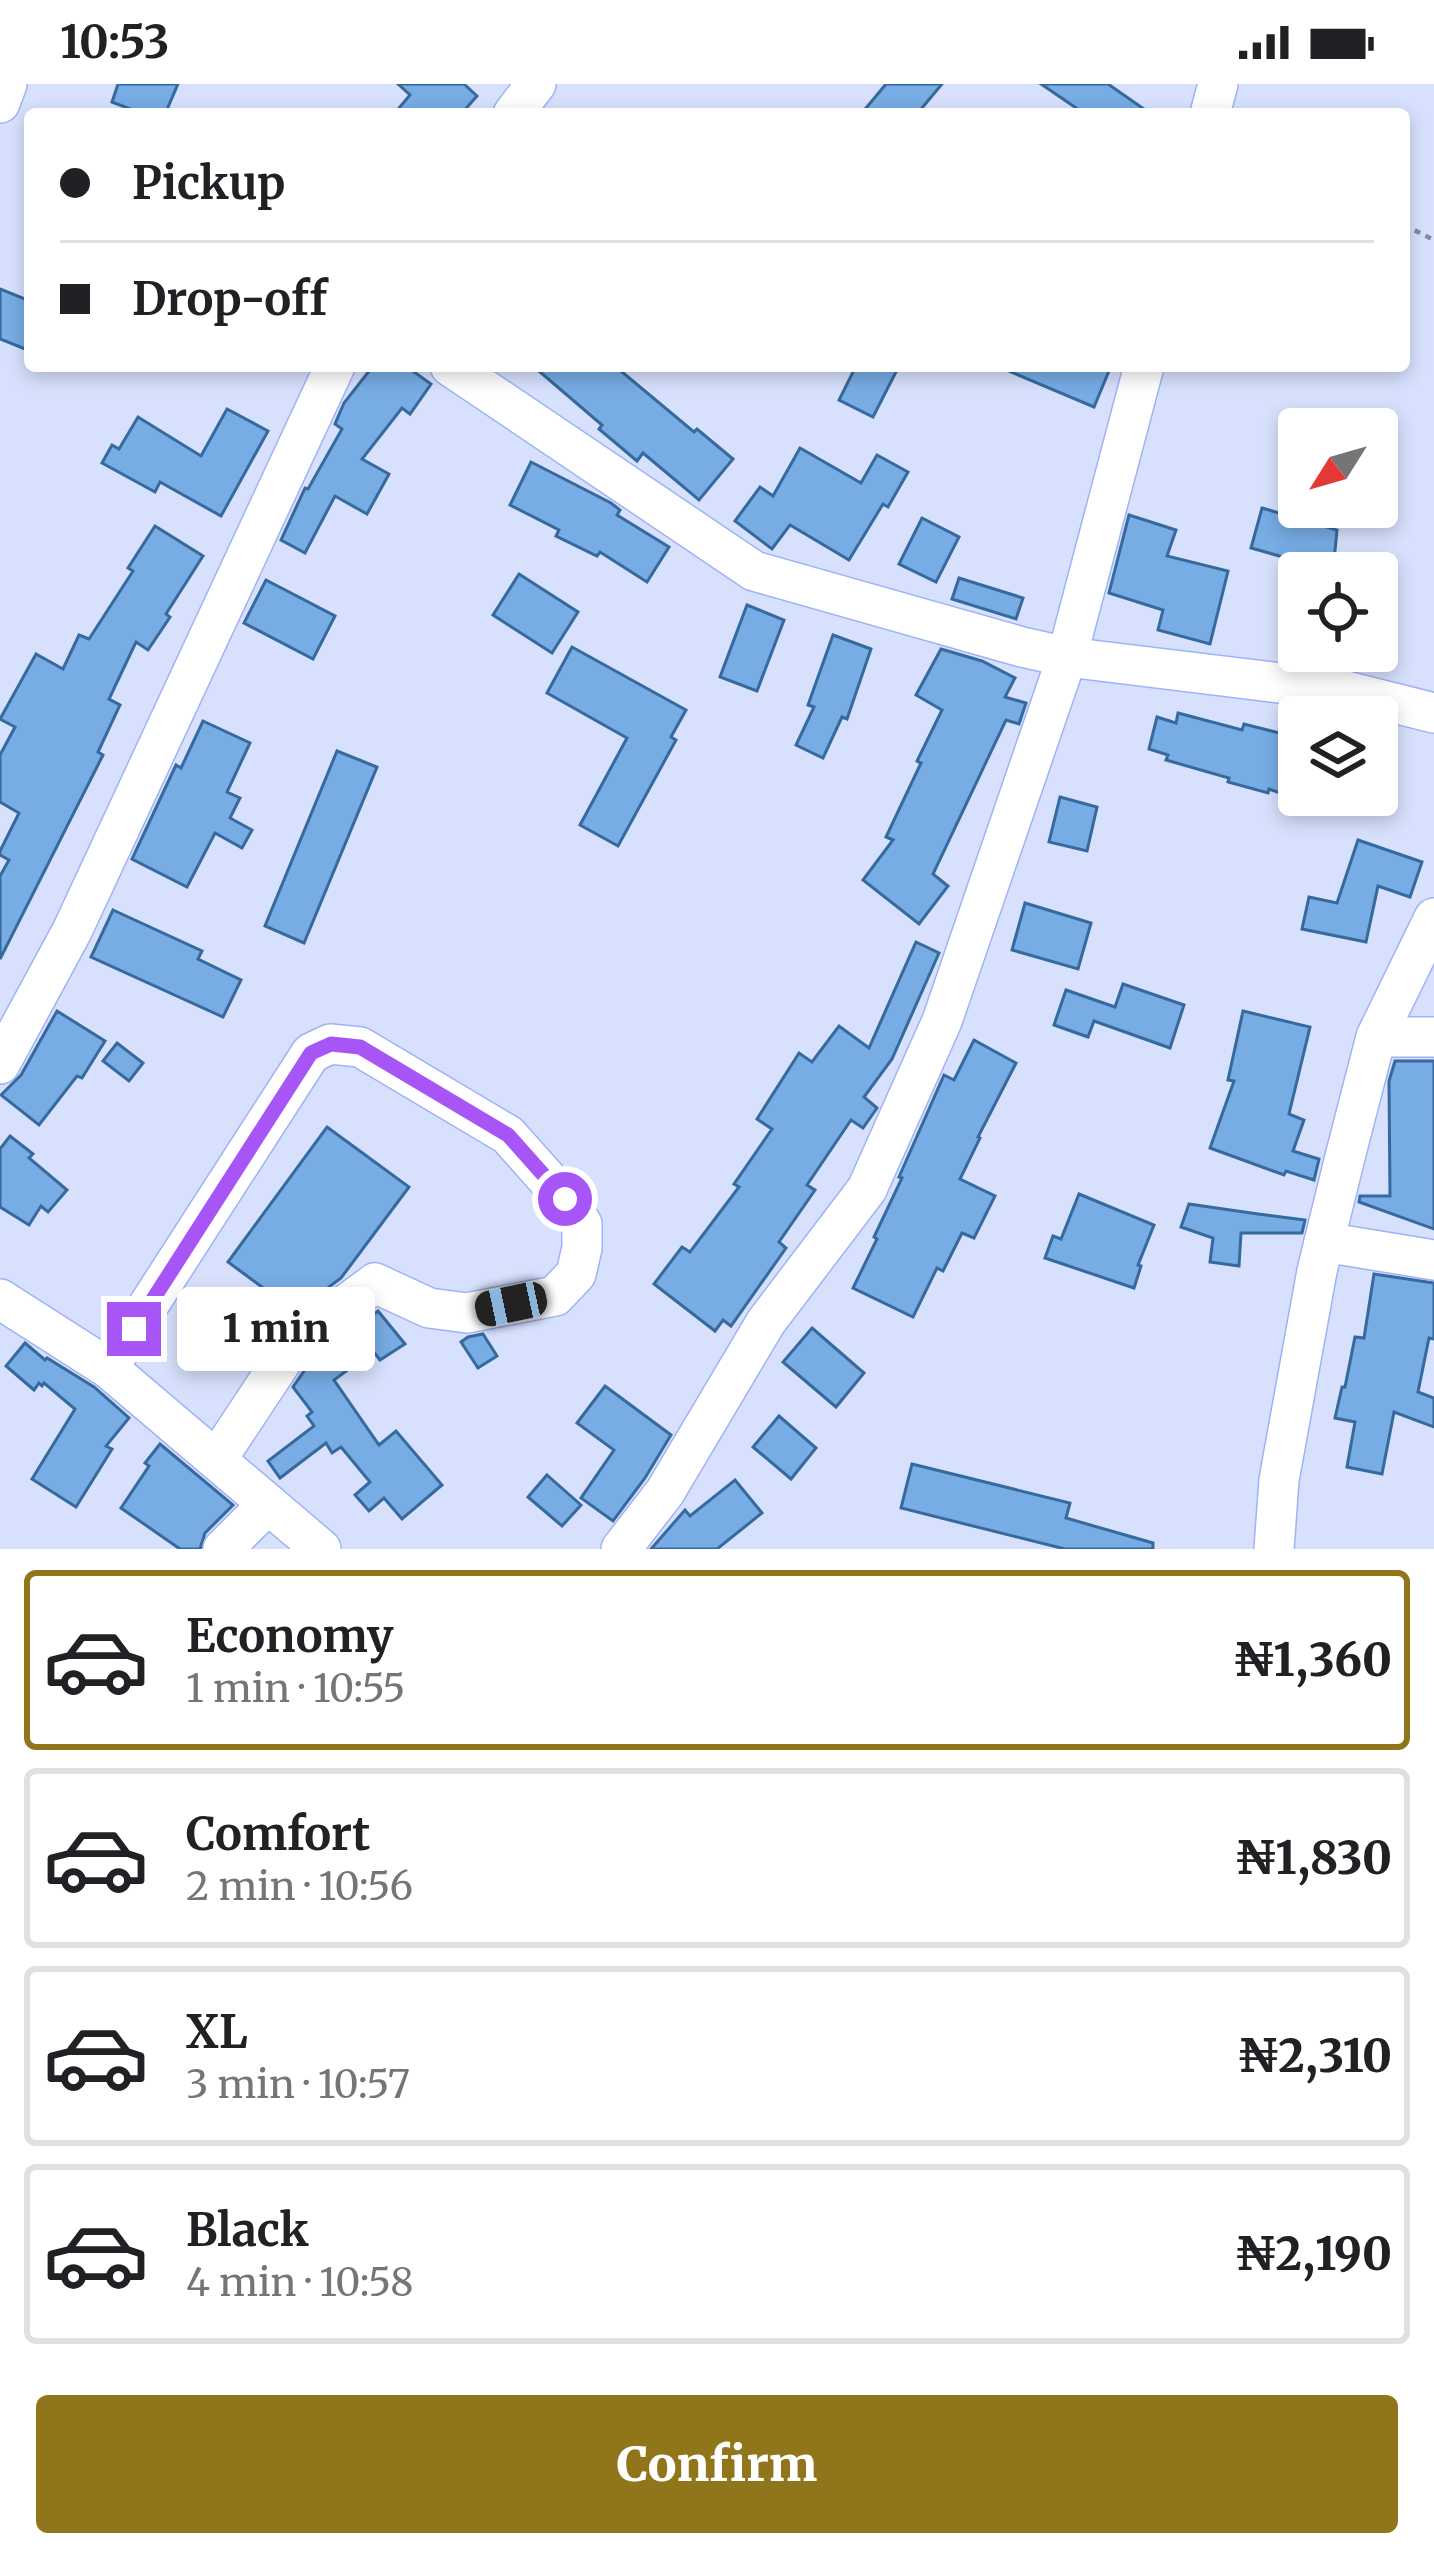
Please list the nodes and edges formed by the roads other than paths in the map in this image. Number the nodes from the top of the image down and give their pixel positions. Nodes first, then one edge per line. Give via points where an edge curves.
1 (7, 84) edge
2 (536, 84) edge
3 (0, 103) edge
4 (518, 108) edge
5 (332, 372) edge
6 (459, 372) edge
7 (1142, 372) edge
8 (1067, 657) junction
9 (1434, 713) edge
10 (1434, 918) edge
11 (1376, 1037) junction
12 (1434, 1037) edge
13 (0, 1064) edge
14 (1324, 1242) junction
15 (1434, 1260) edge
16 (8, 1319) edge
17 (108, 1368) junction
18 (217, 1459) junction
19 (268, 1504) junction
20 (223, 1549) edge
21 (321, 1549) edge
22 (621, 1549) edge
23 (1274, 1549) edge

1 - 3 street
2 - 4 street
5 - 13 street via 72,931
6 - 8 street via 754,571
7 - 8 street
8 - 9 street via 1346,692
8 - 22 street via 942,1022 867,1189 766,1322 665,1492
10 - 11 street
11 - 12 street
11 - 14 street
14 - 15 street
14 - 23 street via 1279,1480
16 - 17 street
17 - 18 street
17 - 18 street via 311,1053 331,1044 360,1047 508,1135 582,1224 576,1274 555,1296 467,1313 428,1308 375,1283 293,1344
18 - 19 street
19 - 20 street
19 - 21 street

